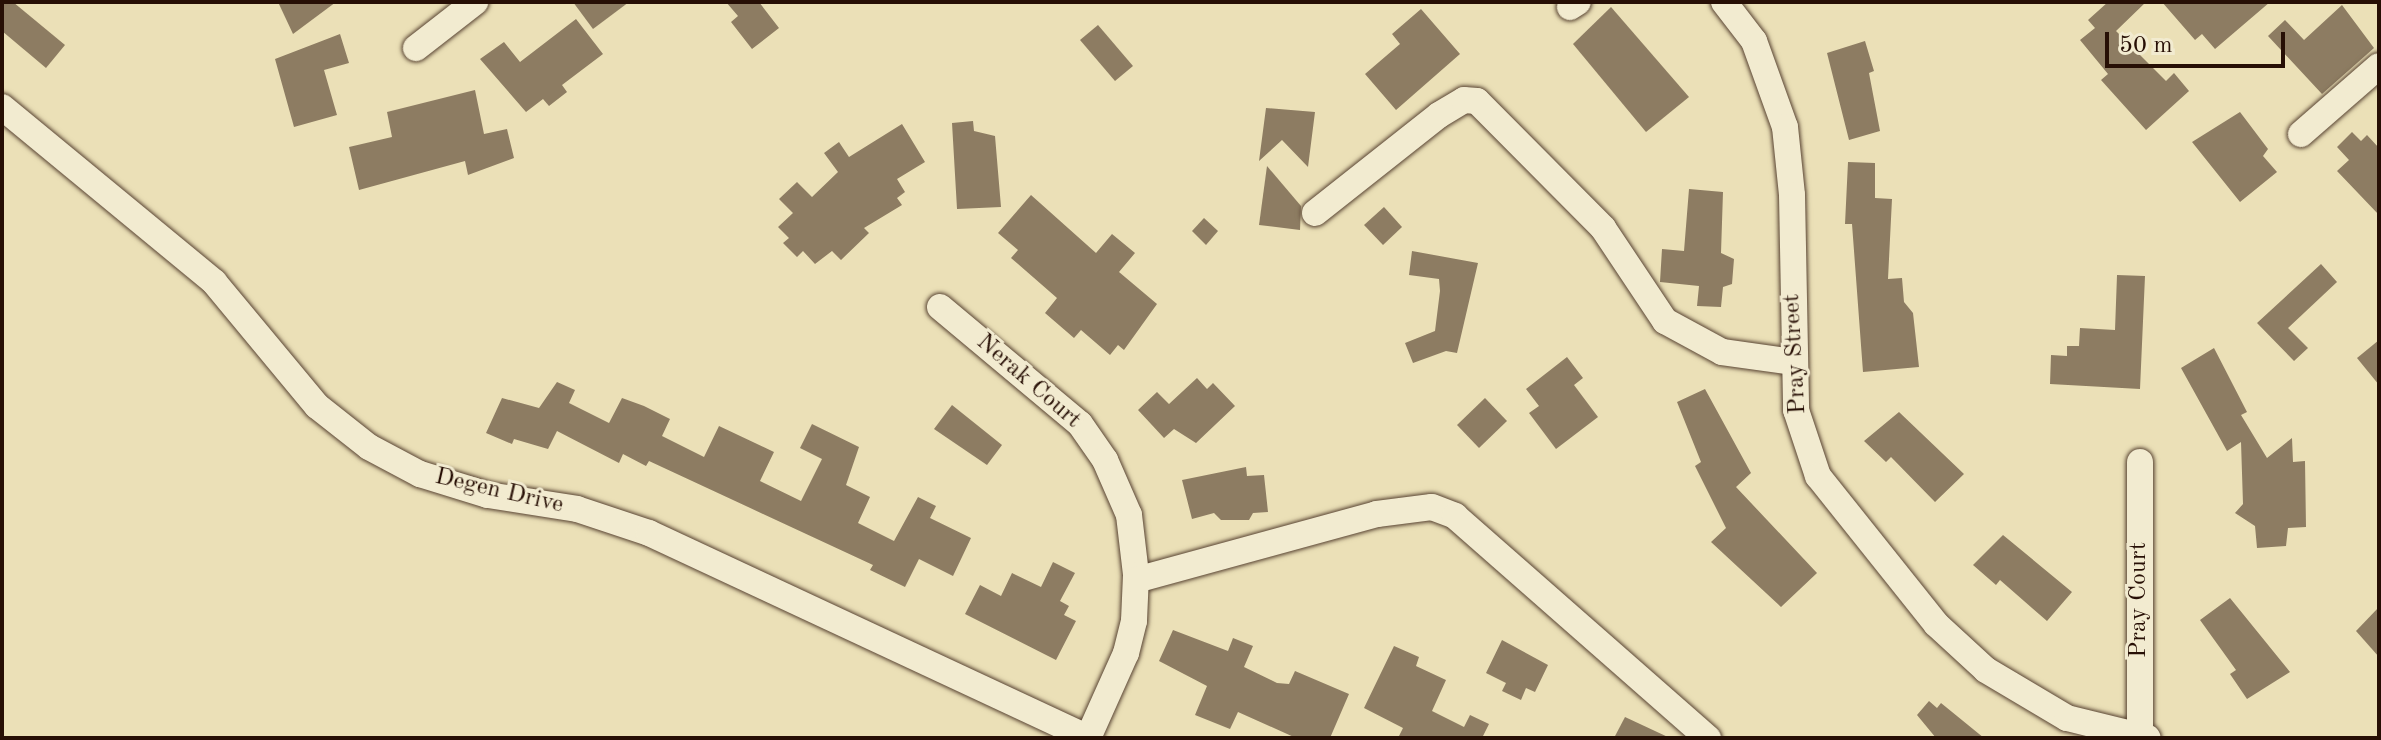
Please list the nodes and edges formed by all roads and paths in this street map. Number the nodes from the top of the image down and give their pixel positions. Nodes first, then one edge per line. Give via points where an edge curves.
1 (475, 2) edge
2 (1724, 2) edge
3 (416, 48) dead end
4 (2379, 66) edge
5 (2, 107) edge
6 (2301, 134) dead end
7 (1315, 213) dead end
8 (940, 307) dead end
9 (1794, 362) junction
10 (2140, 462) dead end
11 (1136, 580) junction
12 (2140, 737) edge
13 (1088, 738) edge
14 (1708, 738) edge
15 (2148, 738) edge

1 - 3 street
2 - 9 street, Pray Street via 1754,41 1785,127 1792,195
4 - 6 street
5 - 13 street, Degen Drive via 214,282 317,406 369,447 420,474 488,495 577,509 649,533
7 - 9 street via 1439,115 1464,100 1477,101 1603,228 1665,321 1722,352
8 - 11 street, Nerak Court via 1080,424 1105,460 1129,515
9 - 12 street, Pray Street via 1796,410 1818,476 1936,624 1986,670 2038,705 2091,727
10 - 12 street, Pray Court
11 - 13 street, Nerak Court via 1126,653
11 - 14 street via 1377,514 1432,507 1455,516
12 - 15 street, Pray Street

